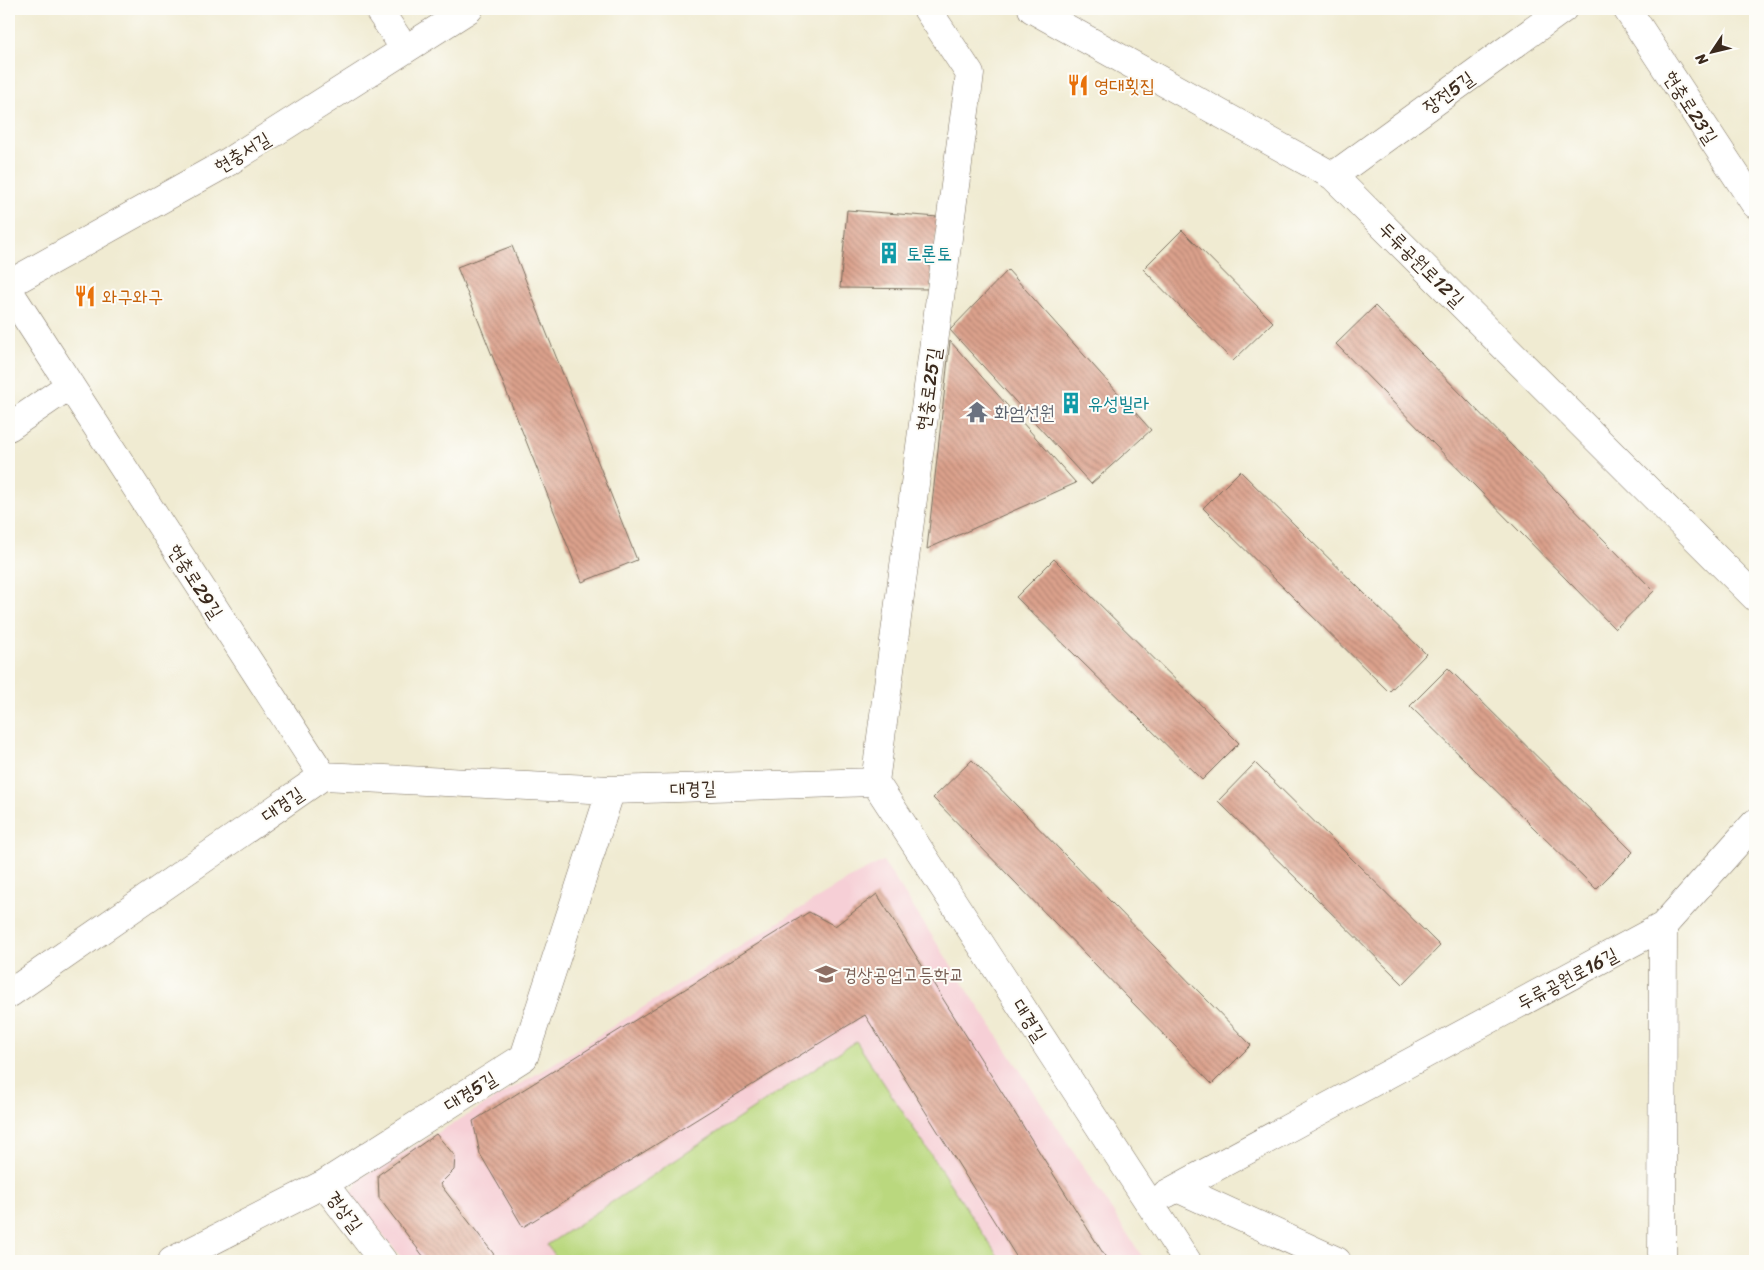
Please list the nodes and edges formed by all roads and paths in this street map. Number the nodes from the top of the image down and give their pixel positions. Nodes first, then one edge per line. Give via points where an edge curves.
1 (378, 9) edge
2 (469, 9) edge
3 (927, 9) edge
4 (1032, 9) edge
5 (1563, 9) edge
6 (1627, 9) edge
7 (405, 49) junction
8 (1333, 176) junction
9 (1755, 204) edge
10 (9, 284) edge
11 (9, 291) edge
12 (70, 385) junction
13 (9, 427) edge
14 (1755, 597) edge
15 (322, 776) junction
16 (875, 782) junction
17 (611, 790) junction
18 (1755, 823) edge
19 (1662, 926) junction
20 (9, 994) edge
21 (324, 1184) junction
22 (1177, 1188) junction
23 (1149, 1203) junction
24 (172, 1261) edge
25 (383, 1261) edge
26 (1187, 1261) edge
27 (1337, 1261) edge
28 (1662, 1261) edge

1 - 7 street
2 - 7 street, 현충서길
3 - 16 street, 현충로25길 via 970,74
4 - 8 street, 두류공원로12길
5 - 8 street, 장전5길
6 - 9 street, 현충로23길
7 - 10 street, 현충서길 via 228,162
8 - 14 street, 두류공원로12길
11 - 12 street, 현충로29길
12 - 13 street
12 - 15 street, 현충로29길
15 - 17 street, 대경길
15 - 20 street, 대경길
16 - 17 street, 대경길
16 - 23 street, 대경길
17 - 21 street, 대경5길 via 524,1058
18 - 19 street, 두류공원로16길
19 - 22 street, 두류공원로16길
19 - 28 street
21 - 24 street, 대경5길
21 - 25 street, 경상길
22 - 23 street, 두류공원로16길
22 - 27 street
23 - 26 street, 대경길

